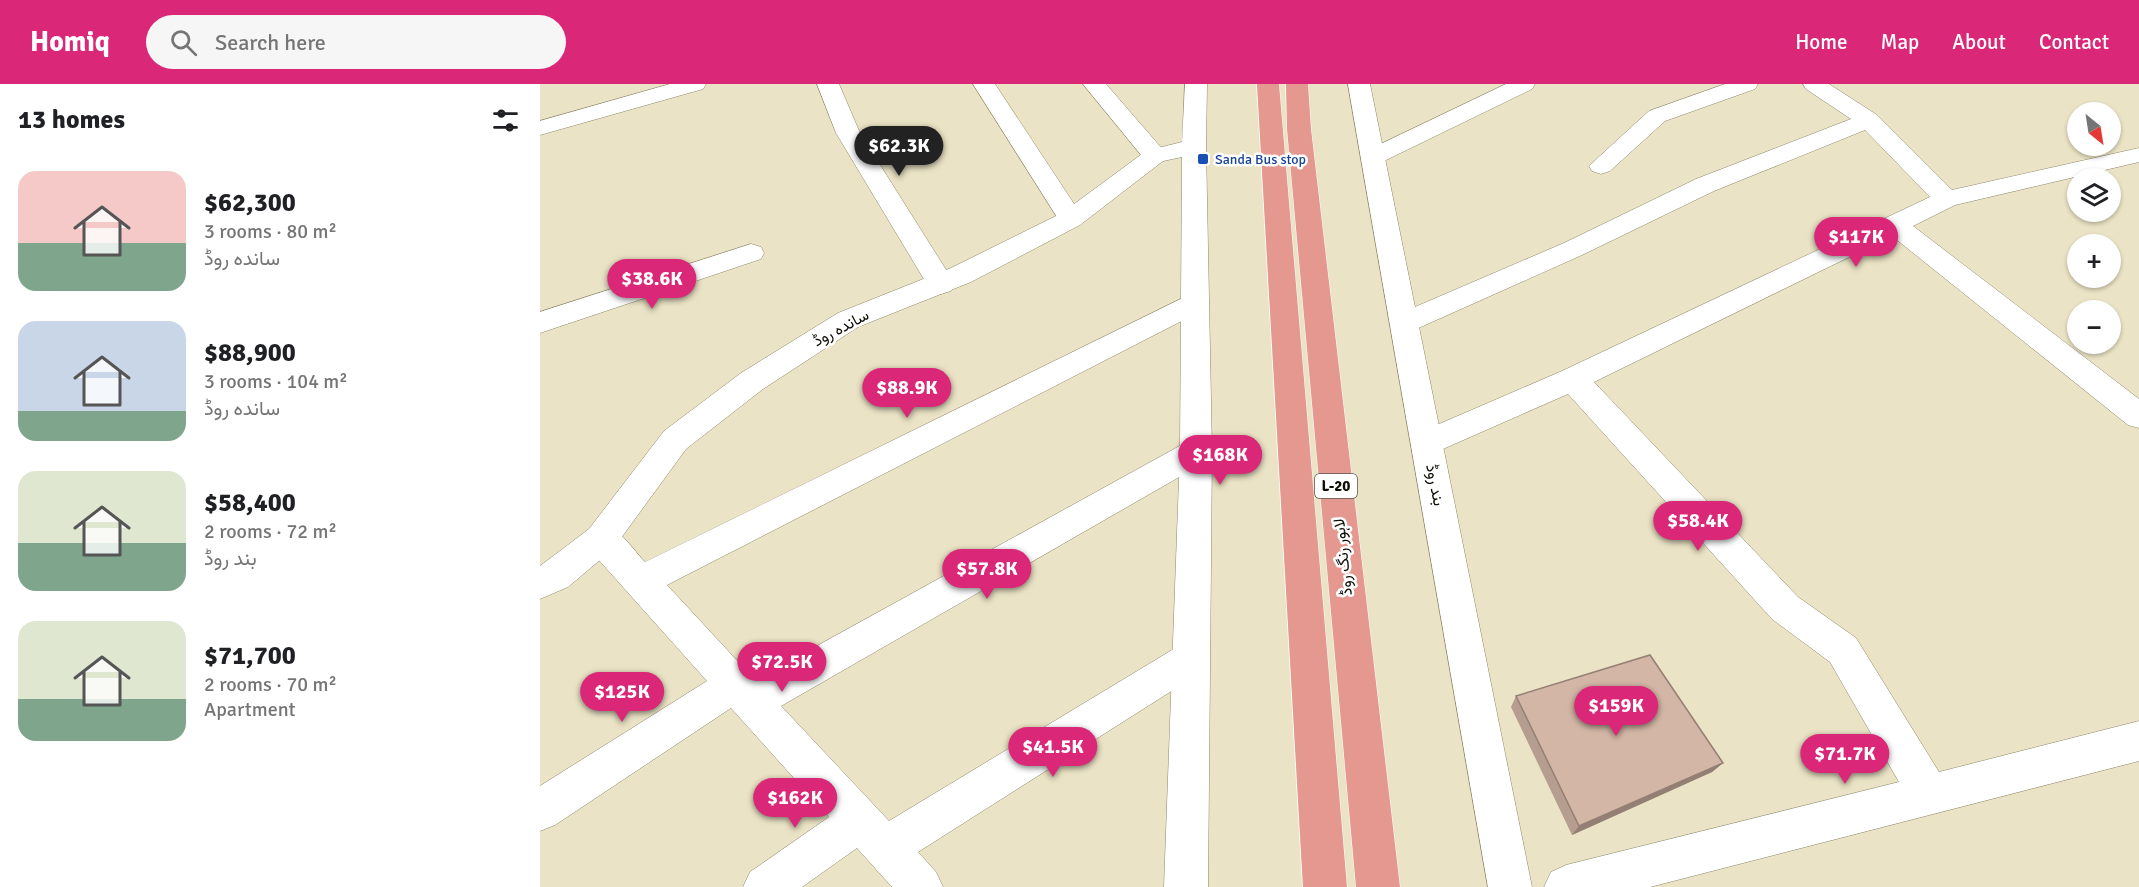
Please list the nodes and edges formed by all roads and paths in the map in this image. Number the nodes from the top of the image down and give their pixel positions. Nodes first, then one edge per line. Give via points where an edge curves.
1 (695, 84) edge
2 (828, 84) edge
3 (984, 84) edge
4 (1094, 84) edge
5 (1196, 84) edge
6 (1268, 84) edge
7 (1297, 84) edge
8 (1359, 84) edge
9 (1524, 84) edge
10 (1747, 84) edge
11 (1814, 84) edge
12 (1869, 120) junction
13 (540, 128) edge
14 (1194, 147) junction
15 (2139, 155) edge
16 (1155, 156) junction
17 (1372, 157) junction
18 (1601, 166) dead end
19 (1947, 199) junction
20 (1071, 219) junction
21 (1895, 225) junction
22 (751, 253) dead end
23 (941, 284) junction
24 (1195, 302) junction
25 (540, 322) edge
26 (1404, 323) junction
27 (1573, 379) junction
28 (2138, 414) edge
29 (1427, 443) junction
30 (1196, 452) junction
31 (601, 540) junction
32 (641, 581) junction
33 (540, 583) edge
34 (1190, 659) junction
35 (744, 693) junction
36 (2139, 741) edge
37 (1929, 794) junction
38 (540, 810) edge
39 (872, 834) junction
40 (765, 887) edge
41 (921, 887) edge
42 (1186, 887) edge
43 (1324, 887) edge
44 (1378, 887) edge
45 (1510, 887) edge
46 (1566, 887) edge

1 - 13 street
2 - 23 street via 848,133
3 - 20 street
4 - 16 street
5 - 14 street
6 - 43 highway, L-20
7 - 44 highway, لاہور رنگ روڈ / L-20
8 - 17 street, بند روڈ
9 - 17 street
10 - 18 street via 1657,116
11 - 12 street
12 - 19 street
12 - 26 street via 1705,185 1573,249
14 - 16 street, ساندہ روڈ
14 - 24 street
15 - 19 street
16 - 20 street, ساندہ روڈ
17 - 26 street, بند روڈ
19 - 21 street
20 - 23 street, ساندہ روڈ
21 - 27 street
21 - 28 street
22 - 25 street
23 - 31 street, ساندہ روڈ via 848,320 752,381 675,440
24 - 30 street
24 - 32 street
26 - 29 street, بند روڈ
27 - 29 street
27 - 37 street via 1785,608 1843,650
29 - 45 street, بند روڈ
30 - 34 street
30 - 35 street
31 - 32 street
31 - 33 street, ساندہ روڈ
32 - 35 street
34 - 39 street
34 - 42 street
35 - 38 street
35 - 39 street
36 - 37 street
37 - 46 street
39 - 40 street
39 - 41 street

